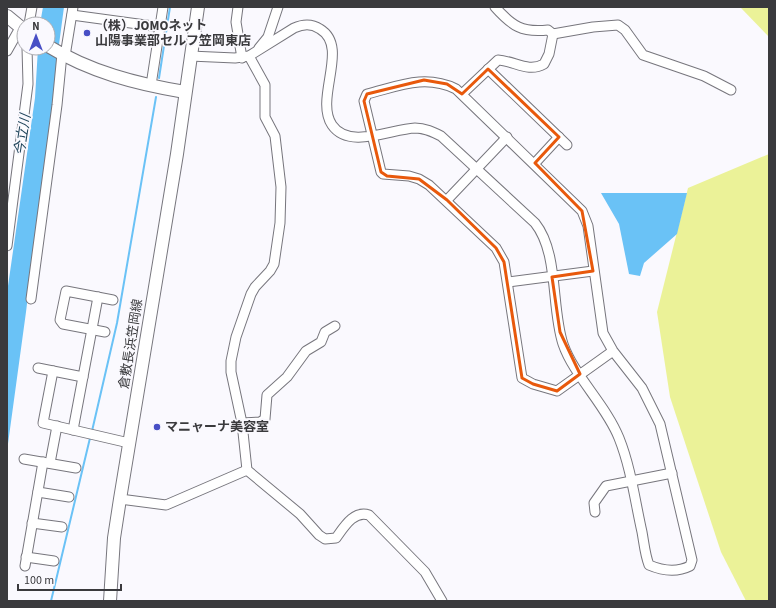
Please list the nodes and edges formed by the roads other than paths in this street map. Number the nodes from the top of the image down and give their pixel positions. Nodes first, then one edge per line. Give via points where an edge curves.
1 (163, 7) edge
2 (198, 7) edge
3 (238, 7) edge
4 (278, 7) edge
5 (495, 7) edge
6 (73, 11) edge
7 (7, 16) edge
8 (16, 22) edge
9 (160, 27) junction
10 (553, 34) junction
11 (16, 39) edge
12 (7, 51) edge
13 (58, 52) edge
14 (258, 52) junction
15 (27, 56) edge
16 (190, 56) junction
17 (246, 57) junction
18 (488, 69) junction
19 (151, 85) junction
20 (732, 90) dead end
21 (185, 92) junction
22 (462, 94) junction
23 (372, 136) junction
24 (507, 137) junction
25 (559, 137) junction
26 (567, 145) dead end
27 (534, 163) junction
28 (478, 168) junction
29 (447, 200) junction
30 (7, 246) edge
31 (594, 271) junction
32 (552, 277) junction
33 (508, 282) junction
34 (98, 298) junction
35 (30, 299) dead end
36 (113, 300) dead end
37 (335, 326) dead end
38 (92, 330) junction
39 (105, 332) dead end
40 (613, 351) junction
41 (38, 368) dead end
42 (53, 371) junction
43 (580, 374) junction
44 (83, 377) junction
45 (242, 423) junction
46 (57, 426) junction
47 (73, 430) junction
48 (129, 443) junction
49 (24, 459) dead end
50 (47, 463) junction
51 (76, 468) dead end
52 (247, 470) junction
53 (672, 473) junction
54 (631, 482) junction
55 (38, 492) junction
56 (69, 497) dead end
57 (120, 498) junction
58 (595, 512) dead end
59 (32, 523) junction
60 (62, 527) dead end
61 (54, 561) dead end
62 (110, 601) edge
63 (442, 601) edge

1 - 9 street
2 - 16 main road, 倉敷長浜笠岡線
3 - 17 street via 236,22
4 - 14 street via 268,37 260,45
5 - 10 street via 503,18 519,27 530,32 548,30
6 - 9 street
6 - 13 street
7 - 8 main road
9 - 19 street
10 - 18 street via 544,64 526,68 514,62 498,60
10 - 20 street via 618,25 625,30 643,55 704,76
11 - 12 street
13 - 19 main road via 98,71
13 - 35 street via 57,105
14 - 17 street
14 - 23 street via 302,25 316,26 322,30 330,39 333,50 326,103 329,120 333,127 345,136
15 - 30 street via 28,84
16 - 17 street
16 - 21 main road, 倉敷長浜笠岡線
17 - 45 street via 265,85 265,117 274,136 281,187 280,223 274,264 251,294 236,337 231,361
18 - 22 street
18 - 25 street
19 - 21 main road
21 - 48 main road, 倉敷長浜笠岡線 via 176,162
22 - 23 street via 447,84 424,80 367,94 364,101
22 - 24 street
23 - 28 street via 415,128 425,129 449,141
23 - 29 street via 382,174 399,174 419,179
24 - 27 street
24 - 28 street
25 - 26 street
25 - 27 street
27 - 31 street via 582,211 588,226
28 - 29 street
28 - 32 street via 541,231 548,248
29 - 33 street via 496,248 504,262
31 - 32 street
31 - 40 street via 603,334
32 - 33 street
32 - 43 street via 560,332 570,358
33 - 43 street via 522,378 557,391
34 - 36 street
34 - 38 street
34 - 38 street via 66,291 61,313 60,320 63,324
37 - 45 street via 325,332 321,342 306,351 287,377 267,395 265,419 260,422
38 - 39 street
38 - 44 street
40 - 43 street
40 - 53 street via 642,388 652,406 660,424
41 - 42 street
42 - 44 street
42 - 46 street via 43,423
43 - 54 street via 616,430
44 - 47 street
45 - 52 street
46 - 47 street
46 - 50 street
47 - 48 street
48 - 57 main road, 倉敷長浜笠岡線
49 - 50 street
50 - 51 street
50 - 55 street
52 - 57 street via 166,505
52 - 63 street via 300,514 325,539 336,538 358,514 370,515 424,572
53 - 54 street
53 - 54 street via 692,560 690,566 672,571 649,565
54 - 58 street via 606,486 594,503
55 - 56 street
55 - 59 street
57 - 62 main road, 倉敷長浜笠岡線 via 114,538
59 - 60 street
59 - 61 street via 26,561

